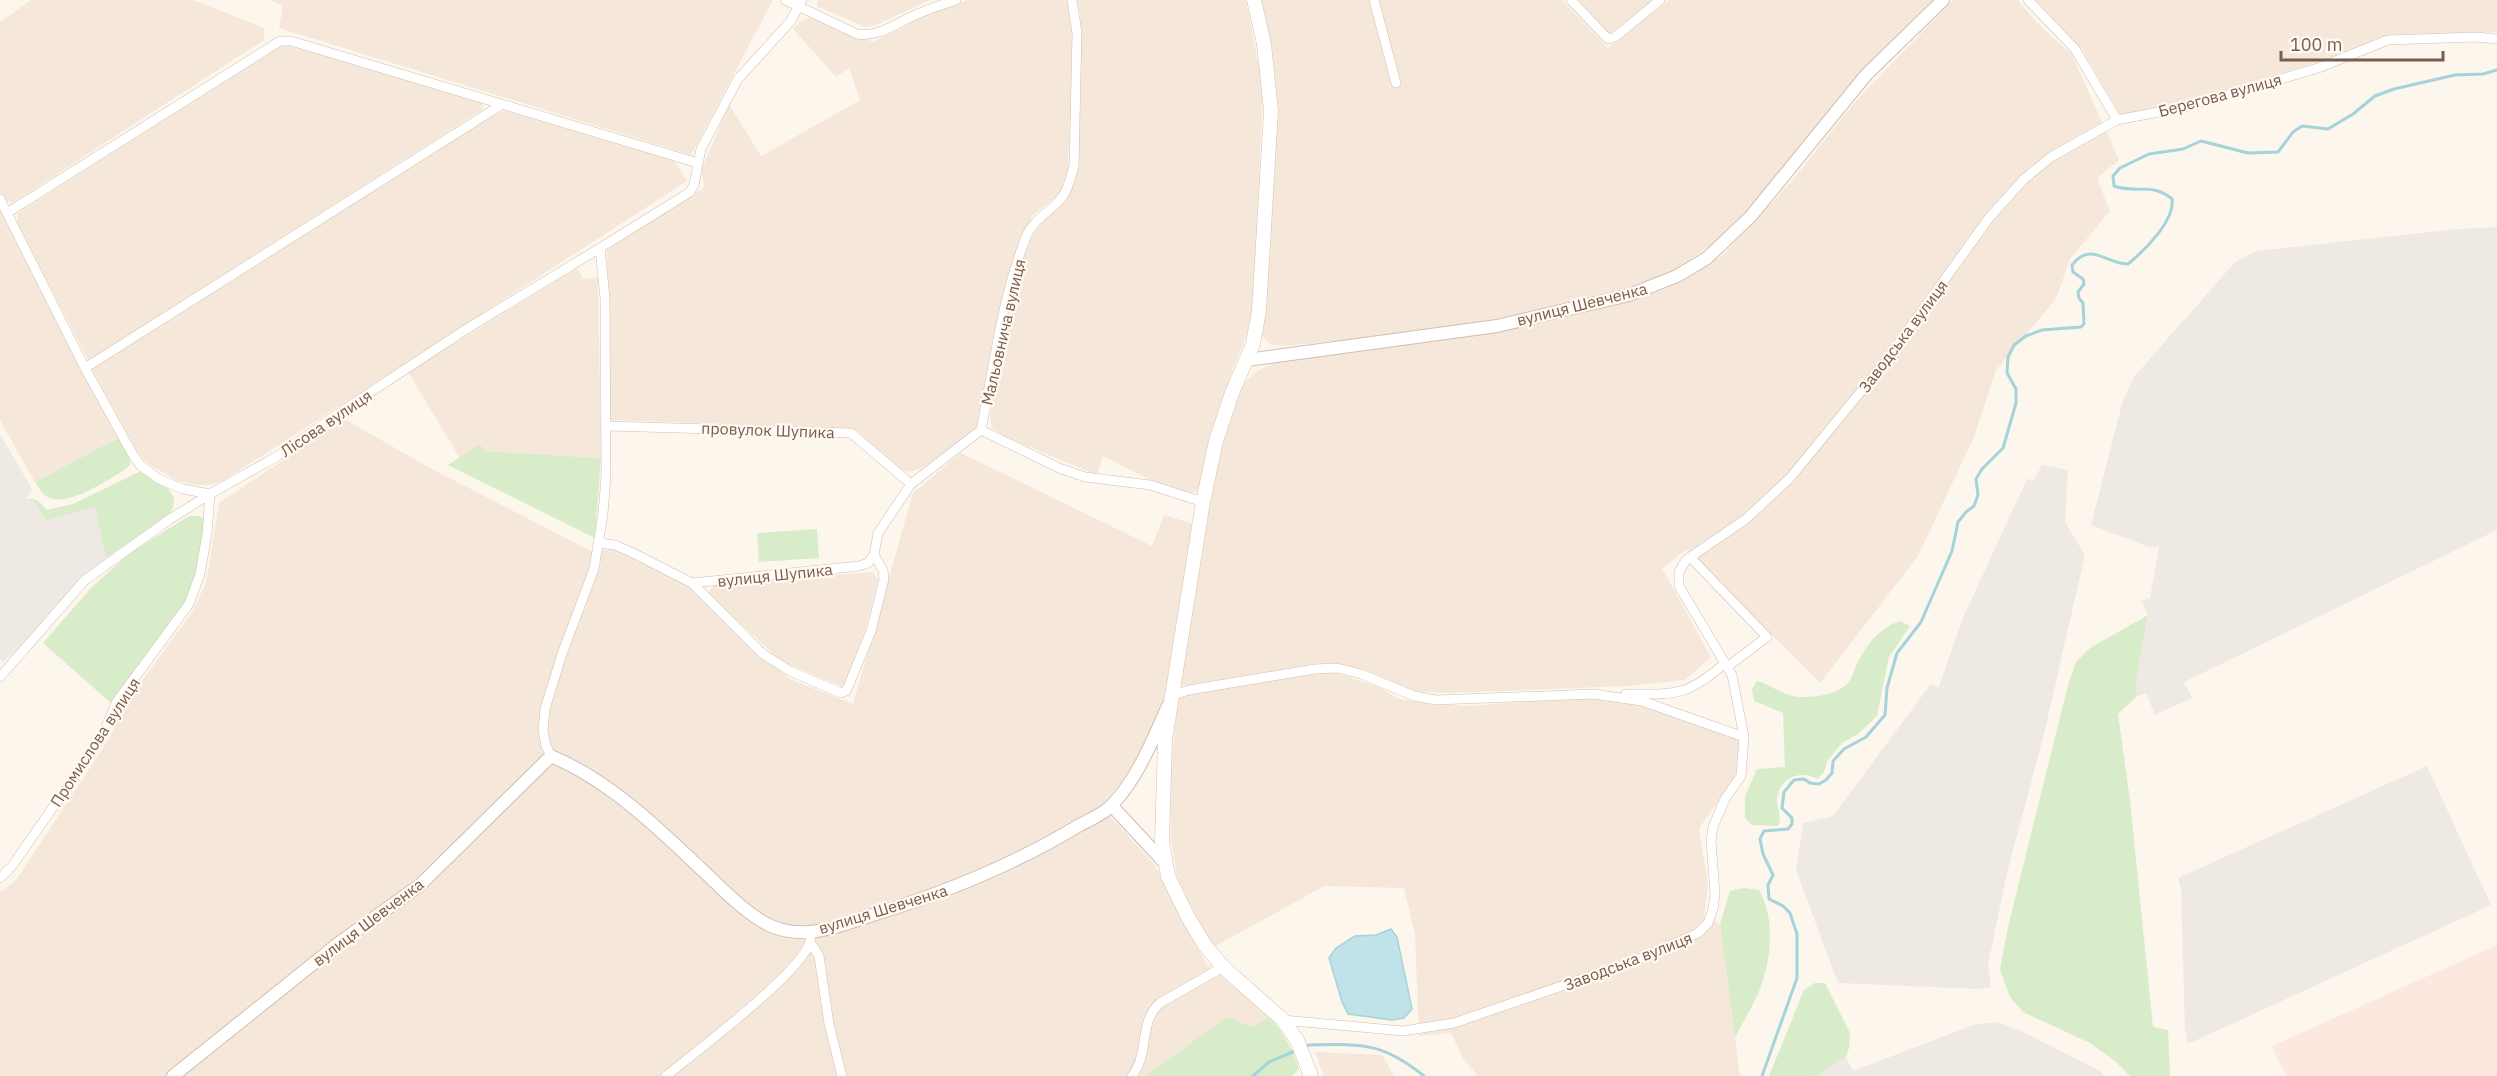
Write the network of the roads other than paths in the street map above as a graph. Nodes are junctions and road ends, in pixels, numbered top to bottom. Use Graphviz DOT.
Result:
graph roads {
  1 [pos="785,0"];
  2 [pos="956,0"];
  3 [pos="1072,0"];
  4 [pos="1254,0"];
  5 [pos="1374,0"];
  6 [pos="1571,0"];
  7 [pos="1660,0"];
  8 [pos="1943,0"];
  9 [pos="2028,0"];
  10 [pos="800,3"];
  11 [pos="2497,39"];
  12 [pos="1396,83"];
  13 [pos="501,105"];
  14 [pos="2117,120"];
  15 [pos="698,163"];
  16 [pos="0,199"];
  17 [pos="7,213"];
  18 [pos="600,248"];
  19 [pos="1247,360"];
  20 [pos="85,368"];
  21 [pos="607,426"];
  22 [pos="981,430"];
  23 [pos="911,484"];
  24 [pos="210,494"];
  25 [pos="1203,502"];
  26 [pos="599,543"];
  27 [pos="874,555"];
  28 [pos="1690,557"];
  29 [pos="693,583"];
  30 [pos="1726,665"];
  31 [pos="0,677"];
  32 [pos="1593,694"];
  33 [pos="1173,695"];
  34 [pos="1744,737"];
  35 [pos="551,756"];
  36 [pos="1112,806"];
  37 [pos="1163,861"];
  38 [pos="0,878"];
  39 [pos="810,937"];
  40 [pos="1223,967"];
  41 [pos="1283,1020"];
  42 [pos="1309,1070"];
  43 [pos="174,1076"];
  44 [pos="666,1076"];
  45 [pos="842,1076"];
  46 [pos="1132,1076"];
  1 -- 10 [label="street"];
  2 -- 10 [label="street"];
  3 -- 22 [label="street, Мальовнича вулиця"];
  4 -- 19 [label="main road, вулиця Шевченка"];
  5 -- 12 [label="street"];
  6 -- 7 [label="street"];
  8 -- 19 [label="street, вулиця Шевченка"];
  9 -- 14 [label="street"];
  10 -- 15 [label="street, Лісова вулиця"];
  11 -- 14 [label="street, Берегова вулиця"];
  13 -- 15 [label="street"];
  13 -- 17 [label="street"];
  13 -- 20 [label="street"];
  14 -- 28 [label="street, Заводська вулиця"];
  15 -- 18 [label="street, Лісова вулиця"];
  16 -- 17 [label="street"];
  17 -- 20 [label="street"];
  18 -- 21 [label="street"];
  18 -- 24 [label="street, Лісова вулиця"];
  19 -- 25 [label="main road, вулиця Шевченка"];
  20 -- 24 [label="street"];
  21 -- 23 [label="street, провулок Шупика"];
  21 -- 26 [label="street"];
  22 -- 23 [label="street"];
  22 -- 25 [label="street"];
  23 -- 27 [label="street"];
  24 -- 31 [label="street"];
  24 -- 38 [label="street, Промислова вулиця"];
  25 -- 33 [label="main road, вулиця Шевченка"];
  26 -- 29 [label="street"];
  26 -- 35 [label="street"];
  27 -- 29 [label="street, вулиця Шупика"];
  27 -- 29 [label="street"];
  28 -- 30 [label="street, Заводська вулиця"];
  28 -- 30 [label="street"];
  30 -- 32 [label="street"];
  30 -- 34 [label="street, Заводська вулиця"];
  32 -- 33 [label="street"];
  32 -- 34 [label="street"];
  33 -- 36 [label="street, вулиця Шевченка"];
  33 -- 37 [label="main road, вулиця Шевченка"];
  34 -- 41 [label="street, Заводська вулиця"];
  35 -- 39 [label="street, вулиця Шевченка"];
  35 -- 43 [label="street, вулиця Шевченка"];
  36 -- 37 [label="street, вулиця Шевченка"];
  36 -- 39 [label="street, вулиця Шевченка"];
  37 -- 40 [label="main road, вулиця Шевченка"];
  39 -- 44 [label="street"];
  39 -- 45 [label="street"];
  40 -- 41 [label="main road, вулиця Шевченка"];
  40 -- 46 [label="street"];
  41 -- 42 [label="main road, вулиця Шевченка"];
}
